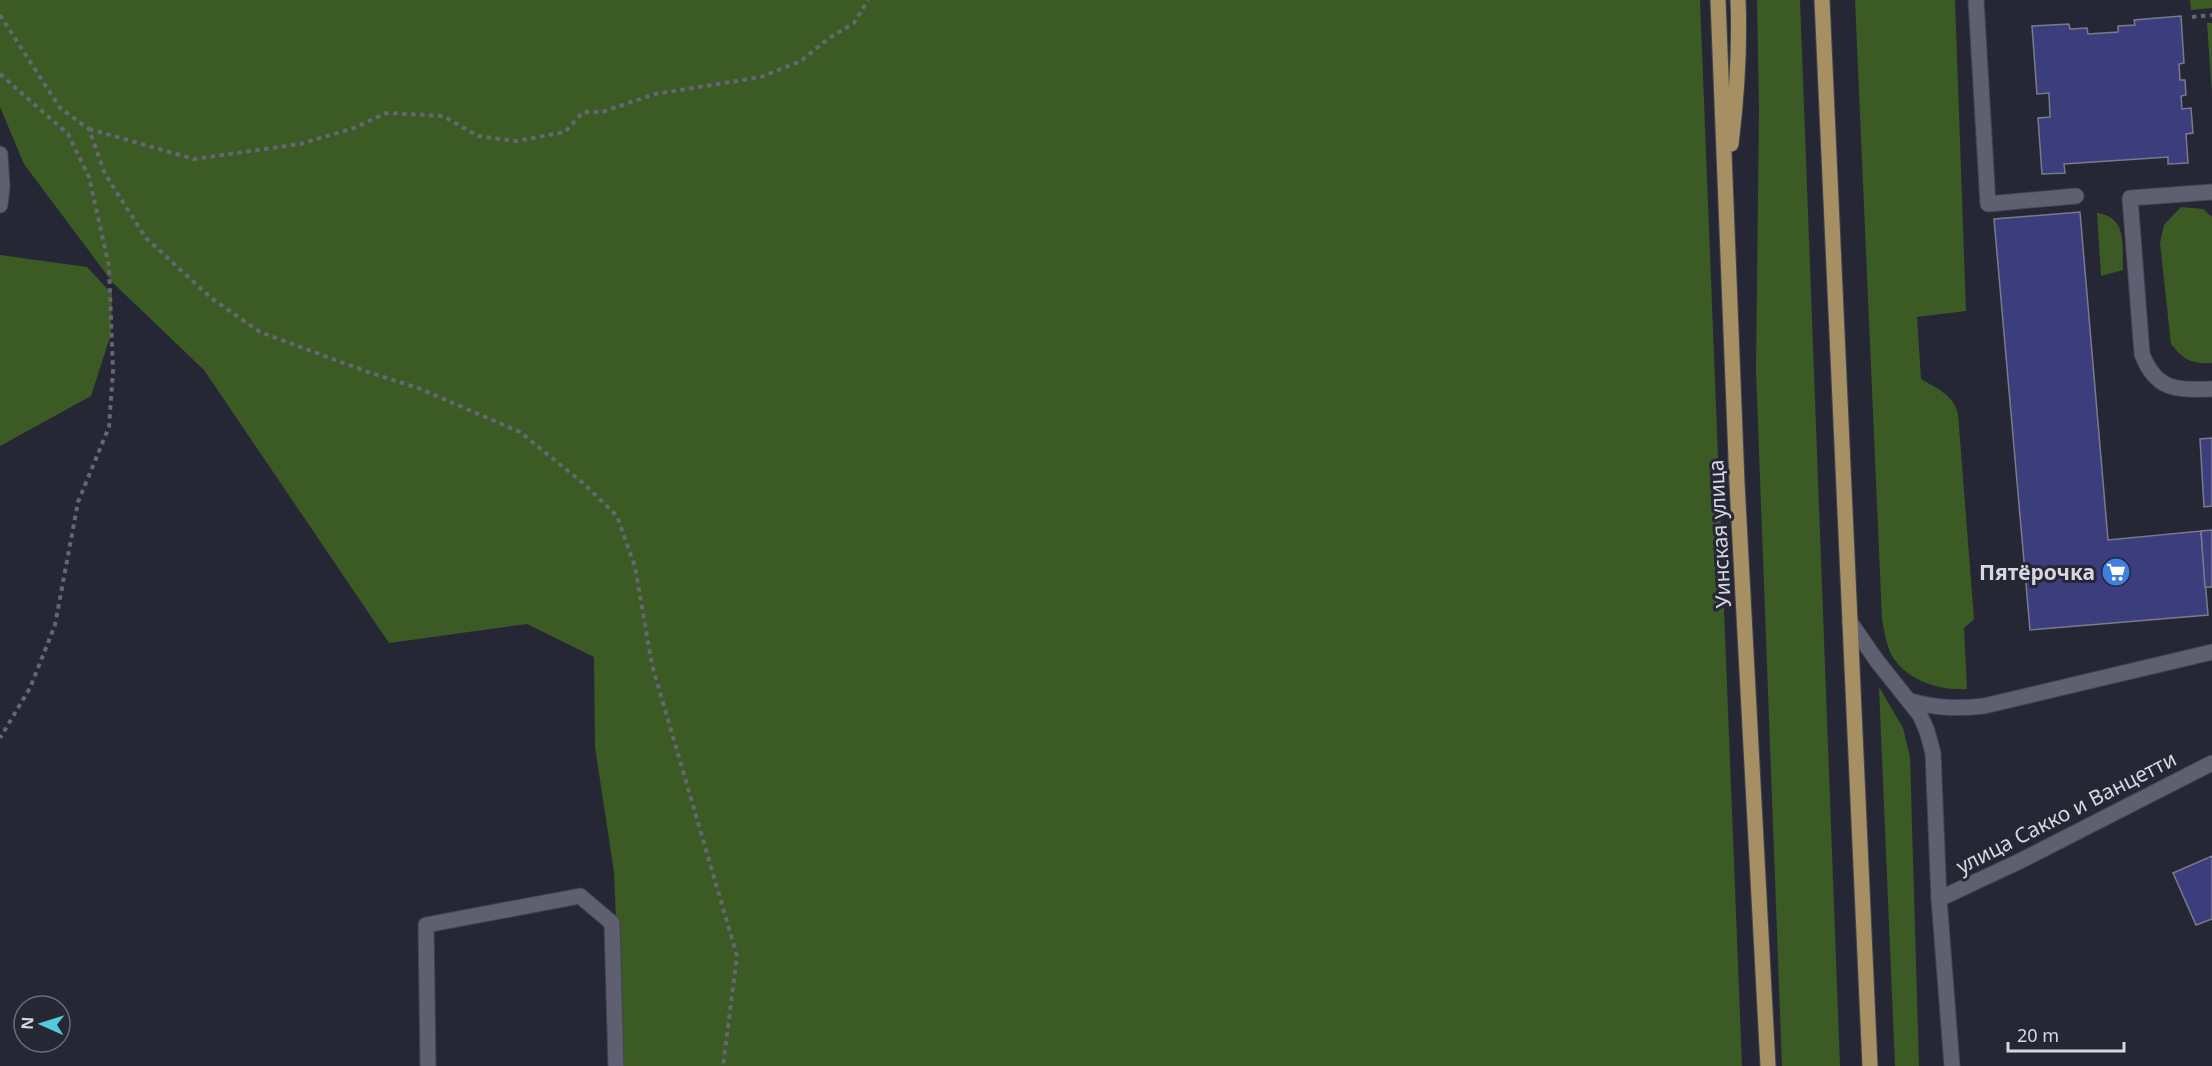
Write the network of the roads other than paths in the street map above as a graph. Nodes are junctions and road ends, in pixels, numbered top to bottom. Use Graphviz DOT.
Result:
graph roads {
  1 [pos="1718,0"];
  2 [pos="1738,0"];
  3 [pos="1822,0"];
  4 [pos="1976,0"];
  5 [pos="0,154"];
  6 [pos="1725,186"];
  7 [pos="2212,192"];
  8 [pos="2076,196"];
  9 [pos="0,205"];
  10 [pos="2212,389"];
  11 [pos="1850,622"];
  12 [pos="2212,652"];
  13 [pos="1910,701"];
  14 [pos="2212,762"];
  15 [pos="1939,899"];
  16 [pos="428,1066"];
  17 [pos="616,1066"];
  18 [pos="1768,1066"];
  19 [pos="1870,1066"];
  20 [pos="1952,1066"];
  1 -- 6 [label="main road, Уинская улица"];
  2 -- 6 [label="main road"];
  3 -- 11 [label="main road"];
  4 -- 8 [label="street"];
  5 -- 9 [label="street"];
  6 -- 18 [label="main road, Уинская улица"];
  7 -- 10 [label="street"];
  11 -- 13 [label="street"];
  11 -- 19 [label="main road"];
  12 -- 13 [label="street"];
  13 -- 15 [label="street"];
  14 -- 15 [label="street, улица Сакко и Ванцетти"];
  15 -- 20 [label="street"];
  16 -- 17 [label="street"];
}
